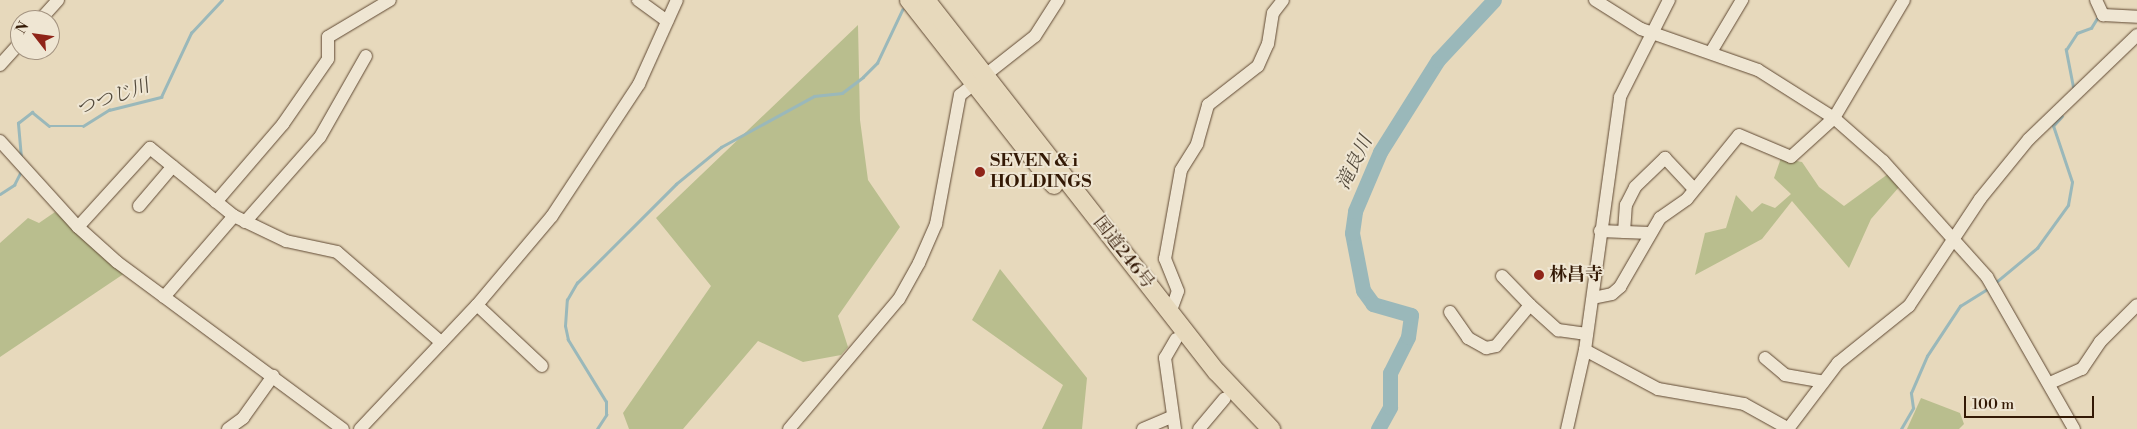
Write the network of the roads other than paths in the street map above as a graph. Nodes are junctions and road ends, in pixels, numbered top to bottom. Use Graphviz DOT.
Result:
graph roads {
  1 [pos="58,0"];
  2 [pos="390,0"];
  3 [pos="638,0"];
  4 [pos="677,0"];
  5 [pos="908,0"];
  6 [pos="926,0"];
  7 [pos="1058,0"];
  8 [pos="1283,0"];
  9 [pos="1595,0"];
  10 [pos="1669,0"];
  11 [pos="1742,0"];
  12 [pos="1904,0"];
  13 [pos="2098,7"];
  14 [pos="49,10"];
  15 [pos="2137,17"];
  16 [pos="667,21"];
  17 [pos="1653,32"];
  18 [pos="2137,35"];
  19 [pos="1711,52"];
  20 [pos="10,54"];
  21 [pos="366,56"];
  22 [pos="0,65"];
  23 [pos="977,78"];
  24 [pos="1834,118"];
  25 [pos="0,141"];
  26 [pos="173,166"];
  27 [pos="1694,189"];
  28 [pos="216,202"];
  29 [pos="139,206"];
  30 [pos="234,216"];
  31 [pos="245,222"];
  32 [pos="78,226"];
  33 [pos="1600,231"];
  34 [pos="1624,232"];
  35 [pos="1650,234"];
  36 [pos="1956,239"];
  37 [pos="1502,276"];
  38 [pos="164,297"];
  39 [pos="1593,298"];
  40 [pos="477,305"];
  41 [pos="1530,305"];
  42 [pos="2137,305"];
  43 [pos="1450,312"];
  44 [pos="1170,313"];
  45 [pos="1587,334"];
  46 [pos="1176,338"];
  47 [pos="441,342"];
  48 [pos="1585,350"];
  49 [pos="1765,358"];
  50 [pos="542,366"];
  51 [pos="273,376"];
  52 [pos="1823,382"];
  53 [pos="2050,383"];
  54 [pos="1225,398"];
  55 [pos="1173,423"];
  56 [pos="228,429"];
  57 [pos="343,429"];
  58 [pos="360,429"];
  59 [pos="789,429"];
  60 [pos="1143,429"];
  61 [pos="1199,429"];
  62 [pos="1254,429"];
  63 [pos="1271,429"];
  64 [pos="1567,429"];
  65 [pos="1789,429"];
  66 [pos="2074,429"];
  1 -- 14 [label="street"];
  2 -- 28 [label="street"];
  3 -- 16 [label="street"];
  4 -- 16 [label="street"];
  5 -- 23 [label="highway, 国道246号"];
  6 -- 23 [label="highway, 国道246号"];
  7 -- 23 [label="street"];
  8 -- 44 [label="street"];
  9 -- 17 [label="street"];
  10 -- 17 [label="street"];
  11 -- 19 [label="street"];
  12 -- 24 [label="street"];
  13 -- 15 [label="street"];
  16 -- 40 [label="street"];
  17 -- 19 [label="street"];
  17 -- 33 [label="street"];
  18 -- 36 [label="street"];
  19 -- 24 [label="street"];
  20 -- 22 [label="street"];
  21 -- 31 [label="street"];
  23 -- 44 [label="highway, 国道246号"];
  23 -- 46 [label="highway, 国道246号"];
  23 -- 59 [label="street"];
  24 -- 27 [label="street"];
  24 -- 36 [label="street"];
  25 -- 32 [label="street"];
  26 -- 28 [label="street"];
  26 -- 29 [label="street"];
  26 -- 32 [label="street"];
  27 -- 34 [label="street"];
  27 -- 35 [label="street"];
  28 -- 30 [label="street"];
  30 -- 31 [label="street"];
  30 -- 38 [label="street"];
  31 -- 47 [label="street"];
  32 -- 38 [label="street"];
  33 -- 34 [label="street"];
  33 -- 39 [label="street"];
  34 -- 35 [label="street"];
  35 -- 39 [label="street"];
  36 -- 52 [label="street"];
  36 -- 53 [label="street"];
  37 -- 41 [label="street"];
  38 -- 51 [label="street"];
  39 -- 45 [label="street"];
  40 -- 47 [label="street"];
  40 -- 50 [label="street"];
  41 -- 43 [label="street"];
  41 -- 45 [label="street"];
  42 -- 53 [label="street"];
  44 -- 63 [label="highway, 国道246号"];
  45 -- 48 [label="street"];
  46 -- 54 [label="highway, 国道246号"];
  46 -- 55 [label="street"];
  47 -- 58 [label="street"];
  48 -- 64 [label="street"];
  48 -- 65 [label="street"];
  49 -- 52 [label="street"];
  51 -- 56 [label="street"];
  51 -- 57 [label="street"];
  52 -- 65 [label="street"];
  53 -- 66 [label="street"];
  54 -- 61 [label="street"];
  54 -- 62 [label="highway, 国道246号"];
  55 -- 60 [label="street"];
}
